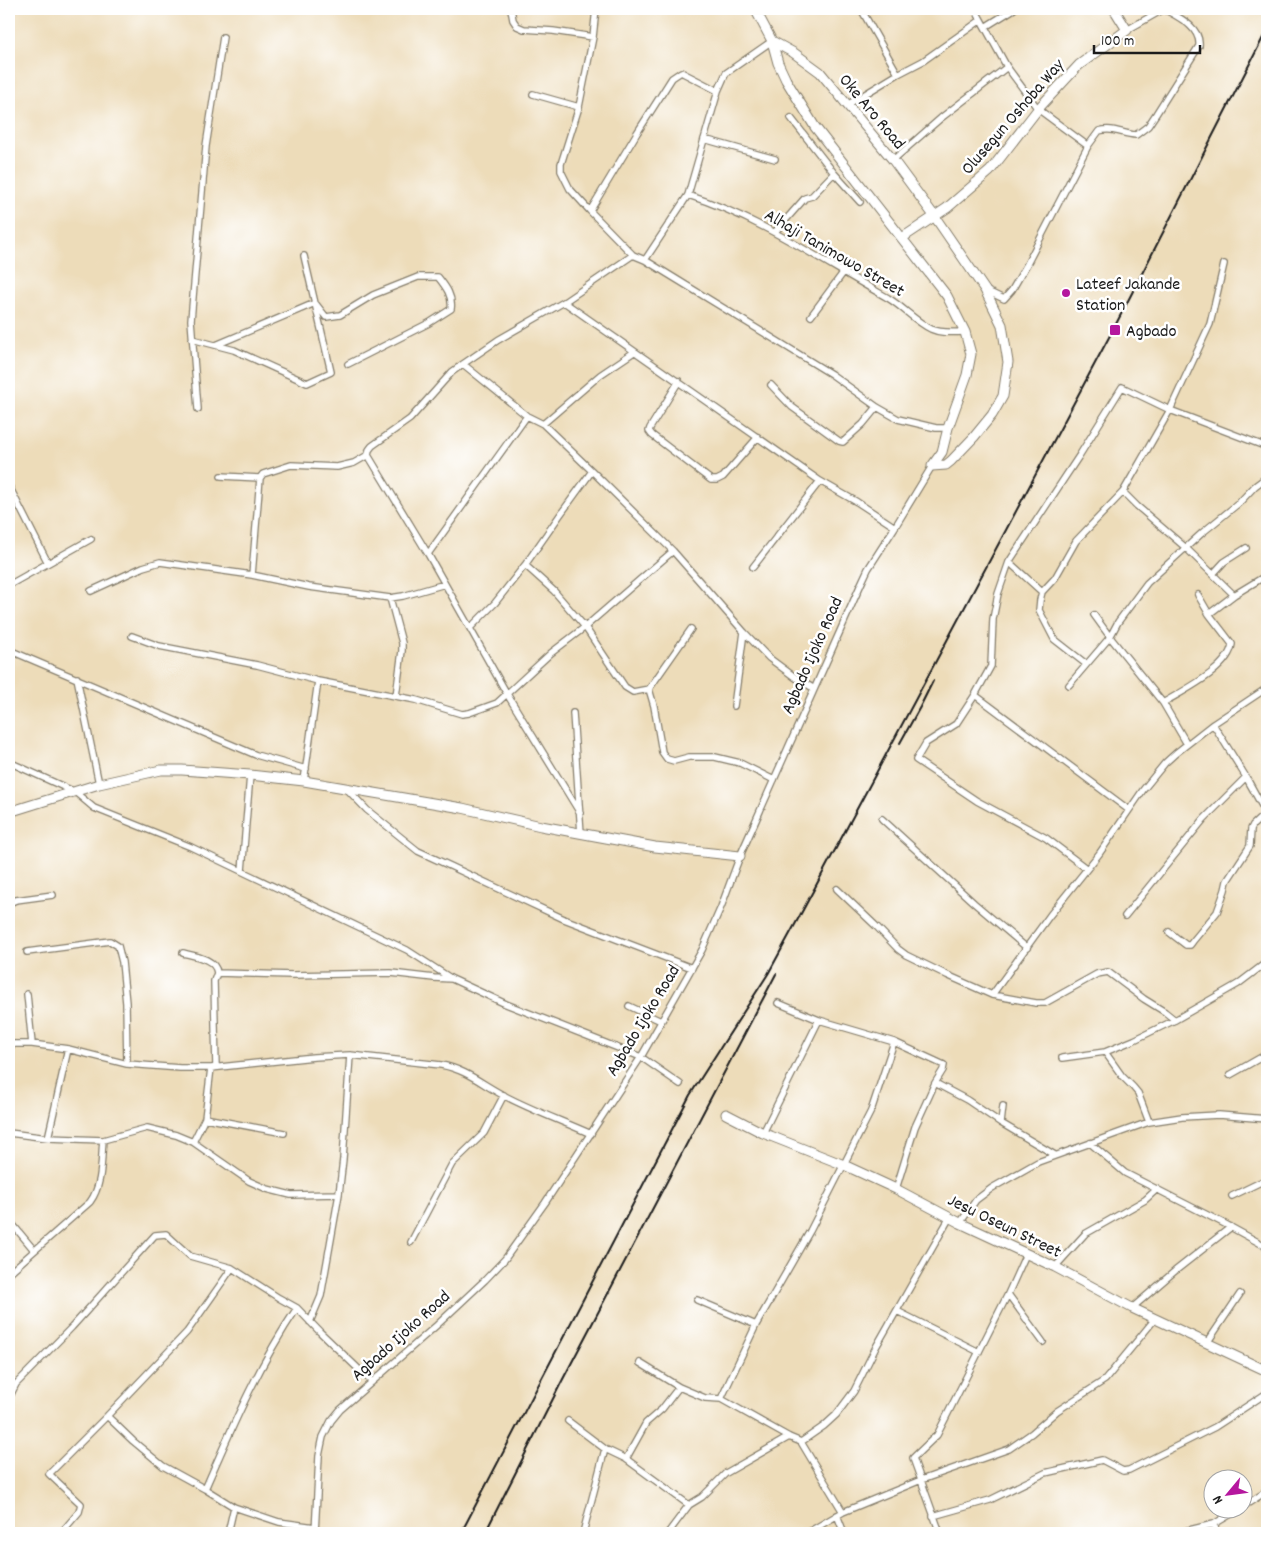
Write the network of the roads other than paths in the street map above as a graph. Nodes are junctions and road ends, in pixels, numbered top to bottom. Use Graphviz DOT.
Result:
graph roads {
  1 [pos="511,9"];
  2 [pos="596,9"];
  3 [pos="755,9"];
  4 [pos="850,9"];
  5 [pos="861,9"];
  6 [pos="974,9"];
  7 [pos="1014,9"];
  8 [pos="1114,9"];
  9 [pos="1164,9"];
  10 [pos="981,20"];
  11 [pos="985,27"];
  12 [pos="1127,30"];
  13 [pos="223,37"];
  14 [pos="593,37"];
  15 [pos="772,41"];
  16 [pos="1007,67"];
  17 [pos="898,74"];
  18 [pos="718,91"];
  19 [pos="532,94"];
  20 [pos="847,105"];
  21 [pos="579,107"];
  22 [pos="1038,109"];
  23 [pos="791,118"];
  24 [pos="704,139"];
  25 [pos="1088,146"];
  26 [pos="774,159"];
  27 [pos="893,160"];
  28 [pos="834,174"];
  29 [pos="688,195"];
  30 [pos="860,202"];
  31 [pos="590,211"];
  32 [pos="935,217"];
  33 [pos="775,232"];
  34 [pos="902,238"];
  35 [pos="633,255"];
  36 [pos="304,256"];
  37 [pos="645,260"];
  38 [pos="1224,264"];
  39 [pos="843,273"];
  40 [pos="985,290"];
  41 [pos="564,302"];
  42 [pos="315,303"];
  43 [pos="811,316"];
  44 [pos="965,332"];
  45 [pos="192,339"];
  46 [pos="216,345"];
  47 [pos="634,352"];
  48 [pos="348,364"];
  49 [pos="463,364"];
  50 [pos="679,381"];
  51 [pos="771,385"];
  52 [pos="876,407"];
  53 [pos="198,410"];
  54 [pos="1170,410"];
  55 [pos="527,416"];
  56 [pos="543,424"];
  57 [pos="948,428"];
  58 [pos="758,437"];
  59 [pos="1267,447"];
  60 [pos="368,456"];
  61 [pos="932,466"];
  62 [pos="592,471"];
  63 [pos="221,476"];
  64 [pos="1267,477"];
  65 [pos="260,478"];
  66 [pos="820,481"];
  67 [pos="9,486"];
  68 [pos="1123,492"];
  69 [pos="896,528"];
  70 [pos="91,539"];
  71 [pos="1186,548"];
  72 [pos="1246,548"];
  73 [pos="673,552"];
  74 [pos="428,554"];
  75 [pos="1009,562"];
  76 [pos="48,563"];
  77 [pos="525,565"];
  78 [pos="753,566"];
  79 [pos="1213,574"];
  80 [pos="252,575"];
  81 [pos="1267,575"];
  82 [pos="445,584"];
  83 [pos="9,585"];
  84 [pos="91,591"];
  85 [pos="1042,592"];
  86 [pos="1198,595"];
  87 [pos="1234,595"];
  88 [pos="390,598"];
  89 [pos="1209,614"];
  90 [pos="1094,615"];
  91 [pos="585,627"];
  92 [pos="470,628"];
  93 [pos="692,629"];
  94 [pos="744,632"];
  95 [pos="132,636"];
  96 [pos="1110,637"];
  97 [pos="9,650"];
  98 [pos="1086,664"];
  99 [pos="77,678"];
  100 [pos="318,681"];
  101 [pos="1070,685"];
  102 [pos="813,688"];
  103 [pos="1267,688"];
  104 [pos="649,689"];
  105 [pos="507,694"];
  106 [pos="975,695"];
  107 [pos="396,696"];
  108 [pos="1163,703"];
  109 [pos="734,706"];
  110 [pos="573,713"];
  111 [pos="1213,724"];
  112 [pos="1188,744"];
  113 [pos="9,762"];
  114 [pos="306,769"];
  115 [pos="250,775"];
  116 [pos="1246,777"];
  117 [pos="774,780"];
  118 [pos="304,781"];
  119 [pos="99,784"];
  120 [pos="345,787"];
  121 [pos="75,792"];
  122 [pos="1129,810"];
  123 [pos="9,812"];
  124 [pos="1266,812"];
  125 [pos="580,813"];
  126 [pos="882,819"];
  127 [pos="581,834"];
  128 [pos="740,856"];
  129 [pos="1087,870"];
  130 [pos="242,871"];
  131 [pos="837,889"];
  132 [pos="53,895"];
  133 [pos="9,904"];
  134 [pos="1126,916"];
  135 [pos="1169,932"];
  136 [pos="1026,948"];
  137 [pos="27,952"];
  138 [pos="183,953"];
  139 [pos="1267,962"];
  140 [pos="692,968"];
  141 [pos="217,973"];
  142 [pos="452,979"];
  143 [pos="27,994"];
  144 [pos="992,995"];
  145 [pos="778,1003"];
  146 [pos="629,1006"];
  147 [pos="819,1020"];
  148 [pos="1175,1020"];
  149 [pos="661,1021"];
  150 [pos="894,1042"];
  151 [pos="9,1044"];
  152 [pos="32,1044"];
  153 [pos="68,1049"];
  154 [pos="1105,1052"];
  155 [pos="350,1055"];
  156 [pos="1265,1055"];
  157 [pos="641,1057"];
  158 [pos="1062,1058"];
  159 [pos="127,1064"];
  160 [pos="214,1068"];
  161 [pos="1267,1069"];
  162 [pos="1230,1075"];
  163 [pos="935,1083"];
  164 [pos="680,1084"];
  165 [pos="504,1096"];
  166 [pos="1003,1106"];
  167 [pos="726,1114"];
  168 [pos="205,1118"];
  169 [pos="1267,1119"];
  170 [pos="1150,1122"];
  171 [pos="1001,1123"];
  172 [pos="9,1133"];
  173 [pos="284,1133"];
  174 [pos="763,1133"];
  175 [pos="591,1134"];
  176 [pos="48,1138"];
  177 [pos="103,1140"];
  178 [pos="193,1142"];
  179 [pos="1090,1143"];
  180 [pos="1055,1154"];
  181 [pos="844,1165"];
  182 [pos="1267,1178"];
  183 [pos="896,1189"];
  184 [pos="1157,1189"];
  185 [pos="339,1194"];
  186 [pos="1232,1196"];
  187 [pos="950,1217"];
  188 [pos="9,1220"];
  189 [pos="960,1223"];
  190 [pos="1231,1227"];
  191 [pos="410,1242"];
  192 [pos="1267,1247"];
  193 [pos="34,1250"];
  194 [pos="1026,1254"];
  195 [pos="1055,1267"];
  196 [pos="232,1268"];
  197 [pos="9,1273"];
  198 [pos="1008,1294"];
  199 [pos="1240,1294"];
  200 [pos="697,1300"];
  201 [pos="297,1308"];
  202 [pos="1132,1308"];
  203 [pos="897,1311"];
  204 [pos="1155,1319"];
  205 [pos="310,1322"];
  206 [pos="756,1325"];
  207 [pos="1043,1342"];
  208 [pos="1207,1343"];
  209 [pos="979,1352"];
  210 [pos="640,1363"];
  211 [pos="1267,1371"];
  212 [pos="372,1382"];
  213 [pos="679,1387"];
  214 [pos="1267,1394"];
  215 [pos="9,1398"];
  216 [pos="721,1400"];
  217 [pos="107,1416"];
  218 [pos="568,1421"];
  219 [pos="789,1437"];
  220 [pos="801,1442"];
  221 [pos="606,1449"];
  222 [pos="626,1459"];
  223 [pos="921,1480"];
  224 [pos="204,1489"];
  225 [pos="1267,1491"];
  226 [pos="1254,1499"];
  227 [pos="689,1505"];
  228 [pos="234,1507"];
  229 [pos="840,1513"];
  230 [pos="933,1516"];
  231 [pos="1221,1520"];
  232 [pos="1214,1524"];
  233 [pos="315,1530"];
  234 [pos="61,1533"];
  235 [pos="228,1533"];
  236 [pos="583,1533"];
  237 [pos="668,1533"];
  238 [pos="807,1533"];
  239 [pos="844,1533"];
  240 [pos="940,1533"];
  241 [pos="1177,1533"];
  242 [pos="1218,1533"];
  1 -- 14 [label="street"];
  2 -- 14 [label="street"];
  3 -- 15 [label="main road"];
  4 -- 5 [label="street"];
  5 -- 17 [label="street"];
  6 -- 10 [label="street"];
  7 -- 11 [label="street"];
  8 -- 12 [label="main road"];
  9 -- 12 [label="street"];
  9 -- 25 [label="street"];
  10 -- 11 [label="street"];
  10 -- 17 [label="street"];
  11 -- 16 [label="street"];
  12 -- 22 [label="main road, Olusegun Oshoba Way"];
  13 -- 45 [label="street"];
  14 -- 21 [label="street"];
  15 -- 18 [label="street"];
  15 -- 20 [label="main road, Oke Aro Road"];
  15 -- 34 [label="main road"];
  16 -- 22 [label="street"];
  16 -- 27 [label="street"];
  17 -- 20 [label="street"];
  18 -- 24 [label="street"];
  18 -- 31 [label="street"];
  19 -- 21 [label="street"];
  20 -- 27 [label="main road, Oke Aro Road"];
  21 -- 31 [label="street"];
  22 -- 25 [label="street"];
  22 -- 32 [label="main road, Olusegun Oshoba Way"];
  23 -- 28 [label="street"];
  24 -- 26 [label="street"];
  24 -- 29 [label="street"];
  25 -- 40 [label="street"];
  27 -- 32 [label="main road, Oke Aro Road"];
  28 -- 30 [label="street"];
  28 -- 33 [label="street"];
  29 -- 33 [label="street, Alhaji Tanimowo Street"];
  29 -- 37 [label="street"];
  31 -- 35 [label="street"];
  32 -- 34 [label="main road, Olusegun Oshoba Way"];
  32 -- 40 [label="main road"];
  33 -- 39 [label="street, Alhaji Tanimowo Street"];
  34 -- 44 [label="main road, Agbado Ijoko Road"];
  35 -- 37 [label="street"];
  35 -- 41 [label="street"];
  36 -- 42 [label="street"];
  37 -- 52 [label="street"];
  38 -- 54 [label="street"];
  39 -- 43 [label="street"];
  39 -- 44 [label="street, Alhaji Tanimowo Street"];
  40 -- 61 [label="main road"];
  41 -- 47 [label="street"];
  41 -- 49 [label="street"];
  42 -- 46 [label="street"];
  42 -- 46 [label="street"];
  42 -- 48 [label="street"];
  44 -- 57 [label="main road, Agbado Ijoko Road"];
  45 -- 46 [label="street"];
  45 -- 53 [label="street"];
  47 -- 50 [label="street"];
  47 -- 56 [label="street"];
  49 -- 55 [label="street"];
  49 -- 60 [label="street"];
  50 -- 58 [label="street"];
  50 -- 58 [label="street"];
  51 -- 52 [label="street"];
  52 -- 57 [label="street"];
  54 -- 59 [label="street"];
  54 -- 68 [label="street"];
  54 -- 75 [label="street"];
  55 -- 56 [label="street"];
  55 -- 74 [label="street"];
  56 -- 62 [label="street"];
  57 -- 61 [label="main road, Agbado Ijoko Road"];
  58 -- 66 [label="street"];
  60 -- 65 [label="street"];
  60 -- 74 [label="street"];
  61 -- 69 [label="street, Agbado Ijoko Road"];
  62 -- 73 [label="street"];
  62 -- 77 [label="street"];
  63 -- 65 [label="street"];
  64 -- 71 [label="street"];
  65 -- 80 [label="street"];
  66 -- 69 [label="street"];
  66 -- 78 [label="street"];
  67 -- 76 [label="street"];
  68 -- 71 [label="street"];
  68 -- 85 [label="street"];
  69 -- 102 [label="street, Agbado Ijoko Road"];
  70 -- 76 [label="street"];
  71 -- 79 [label="street"];
  71 -- 96 [label="street"];
  72 -- 79 [label="street"];
  73 -- 91 [label="street"];
  73 -- 94 [label="street"];
  74 -- 82 [label="street"];
  75 -- 85 [label="street"];
  75 -- 106 [label="street"];
  76 -- 83 [label="street"];
  77 -- 91 [label="street"];
  77 -- 92 [label="street"];
  79 -- 87 [label="street"];
  80 -- 84 [label="street"];
  80 -- 88 [label="street"];
  81 -- 87 [label="street"];
  82 -- 88 [label="street"];
  82 -- 92 [label="street"];
  85 -- 98 [label="street"];
  86 -- 89 [label="street"];
  87 -- 89 [label="street"];
  88 -- 107 [label="street"];
  89 -- 108 [label="street"];
  90 -- 96 [label="street"];
  91 -- 104 [label="street"];
  91 -- 105 [label="street"];
  92 -- 105 [label="street"];
  93 -- 104 [label="street"];
  94 -- 102 [label="street"];
  94 -- 109 [label="street"];
  95 -- 100 [label="street"];
  96 -- 98 [label="street"];
  96 -- 108 [label="street"];
  97 -- 99 [label="street"];
  98 -- 101 [label="street"];
  99 -- 114 [label="street"];
  99 -- 119 [label="street"];
  100 -- 107 [label="street"];
  100 -- 114 [label="street"];
  102 -- 117 [label="street, Agbado Ijoko Road"];
  103 -- 111 [label="street"];
  104 -- 117 [label="street"];
  105 -- 107 [label="street"];
  105 -- 125 [label="street"];
  106 -- 122 [label="street"];
  106 -- 129 [label="street"];
  108 -- 112 [label="street"];
  110 -- 125 [label="street"];
  111 -- 112 [label="street"];
  111 -- 116 [label="street"];
  112 -- 122 [label="street"];
  113 -- 121 [label="street"];
  114 -- 118 [label="street"];
  115 -- 118 [label="main road"];
  115 -- 119 [label="main road"];
  115 -- 130 [label="street"];
  116 -- 124 [label="street"];
  116 -- 134 [label="street"];
  117 -- 128 [label="street, Agbado Ijoko Road"];
  118 -- 120 [label="main road"];
  119 -- 121 [label="main road"];
  120 -- 127 [label="main road"];
  120 -- 140 [label="street"];
  121 -- 123 [label="main road"];
  121 -- 130 [label="street"];
  122 -- 129 [label="street"];
  124 -- 135 [label="street"];
  125 -- 127 [label="street"];
  126 -- 136 [label="street"];
  127 -- 128 [label="main road"];
  128 -- 140 [label="street, Agbado Ijoko Road"];
  129 -- 136 [label="street"];
  130 -- 142 [label="street"];
  131 -- 144 [label="street"];
  132 -- 133 [label="street"];
  136 -- 144 [label="street"];
  137 -- 159 [label="street"];
  138 -- 141 [label="street"];
  139 -- 148 [label="street"];
  140 -- 149 [label="street, Agbado Ijoko Road"];
  141 -- 142 [label="street"];
  141 -- 160 [label="street"];
  142 -- 157 [label="street"];
  143 -- 152 [label="street"];
  144 -- 148 [label="street"];
  145 -- 147 [label="street"];
  146 -- 149 [label="street"];
  147 -- 150 [label="street"];
  147 -- 174 [label="street"];
  148 -- 154 [label="street"];
  149 -- 157 [label="street, Agbado Ijoko Road"];
  150 -- 163 [label="street"];
  150 -- 181 [label="street"];
  151 -- 152 [label="street"];
  152 -- 153 [label="street"];
  153 -- 159 [label="street"];
  153 -- 176 [label="street"];
  154 -- 158 [label="street"];
  154 -- 170 [label="street"];
  155 -- 160 [label="street"];
  155 -- 165 [label="street"];
  155 -- 185 [label="street"];
  156 -- 161 [label="street"];
  156 -- 162 [label="street"];
  157 -- 164 [label="street"];
  157 -- 175 [label="street, Agbado Ijoko Road"];
  159 -- 160 [label="street"];
  160 -- 168 [label="street"];
  163 -- 171 [label="street"];
  163 -- 183 [label="street"];
  165 -- 175 [label="street"];
  165 -- 191 [label="street"];
  166 -- 171 [label="street"];
  167 -- 174 [label="main road, Jesu Oseun Street"];
  168 -- 173 [label="street"];
  168 -- 178 [label="street"];
  169 -- 170 [label="street"];
  170 -- 179 [label="street"];
  171 -- 180 [label="street"];
  172 -- 176 [label="street"];
  174 -- 181 [label="main road, Jesu Oseun Street"];
  175 -- 212 [label="street, Agbado Ijoko Road"];
  176 -- 177 [label="street"];
  177 -- 178 [label="street"];
  177 -- 193 [label="street"];
  178 -- 185 [label="street"];
  179 -- 180 [label="street"];
  179 -- 184 [label="street"];
  180 -- 189 [label="street"];
  181 -- 183 [label="main road, Jesu Oseun Street"];
  181 -- 206 [label="street"];
  182 -- 186 [label="street"];
  183 -- 187 [label="main road, Jesu Oseun Street"];
  184 -- 190 [label="street"];
  184 -- 195 [label="street"];
  185 -- 205 [label="street"];
  187 -- 189 [label="main road, Jesu Oseun Street"];
  187 -- 203 [label="street"];
  188 -- 193 [label="street"];
  189 -- 194 [label="main road, Jesu Oseun Street"];
  190 -- 192 [label="street"];
  190 -- 202 [label="street"];
  193 -- 197 [label="street"];
  194 -- 195 [label="main road, Jesu Oseun Street"];
  194 -- 198 [label="street"];
  195 -- 202 [label="main road, Jesu Oseun Street"];
  196 -- 201 [label="street"];
  196 -- 215 [label="street"];
  196 -- 217 [label="street"];
  198 -- 207 [label="street"];
  198 -- 209 [label="street"];
  199 -- 208 [label="street"];
  200 -- 206 [label="street"];
  201 -- 205 [label="street"];
  201 -- 224 [label="street"];
  202 -- 204 [label="main road, Jesu Oseun Street"];
  203 -- 209 [label="street"];
  203 -- 220 [label="street"];
  204 -- 208 [label="main road, Jesu Oseun Street"];
  204 -- 223 [label="street"];
  205 -- 212 [label="street"];
  206 -- 216 [label="street"];
  208 -- 211 [label="main road, Jesu Oseun Street"];
  209 -- 223 [label="street"];
  210 -- 213 [label="street"];
  212 -- 233 [label="street, Agbado Ijoko Road"];
  213 -- 216 [label="street"];
  213 -- 222 [label="street"];
  214 -- 230 [label="street"];
  216 -- 219 [label="street"];
  217 -- 224 [label="street"];
  217 -- 234 [label="street"];
  218 -- 221 [label="street"];
  219 -- 220 [label="street"];
  219 -- 227 [label="street"];
  220 -- 229 [label="street"];
  221 -- 222 [label="street"];
  221 -- 236 [label="street"];
  222 -- 227 [label="street"];
  223 -- 229 [label="street"];
  223 -- 230 [label="street"];
  224 -- 228 [label="street"];
  225 -- 226 [label="street"];
  227 -- 237 [label="street"];
  228 -- 233 [label="street"];
  228 -- 235 [label="street"];
  229 -- 238 [label="street"];
  229 -- 239 [label="street"];
  230 -- 240 [label="street"];
  231 -- 232 [label="street"];
  232 -- 241 [label="street"];
  232 -- 242 [label="street"];
}
